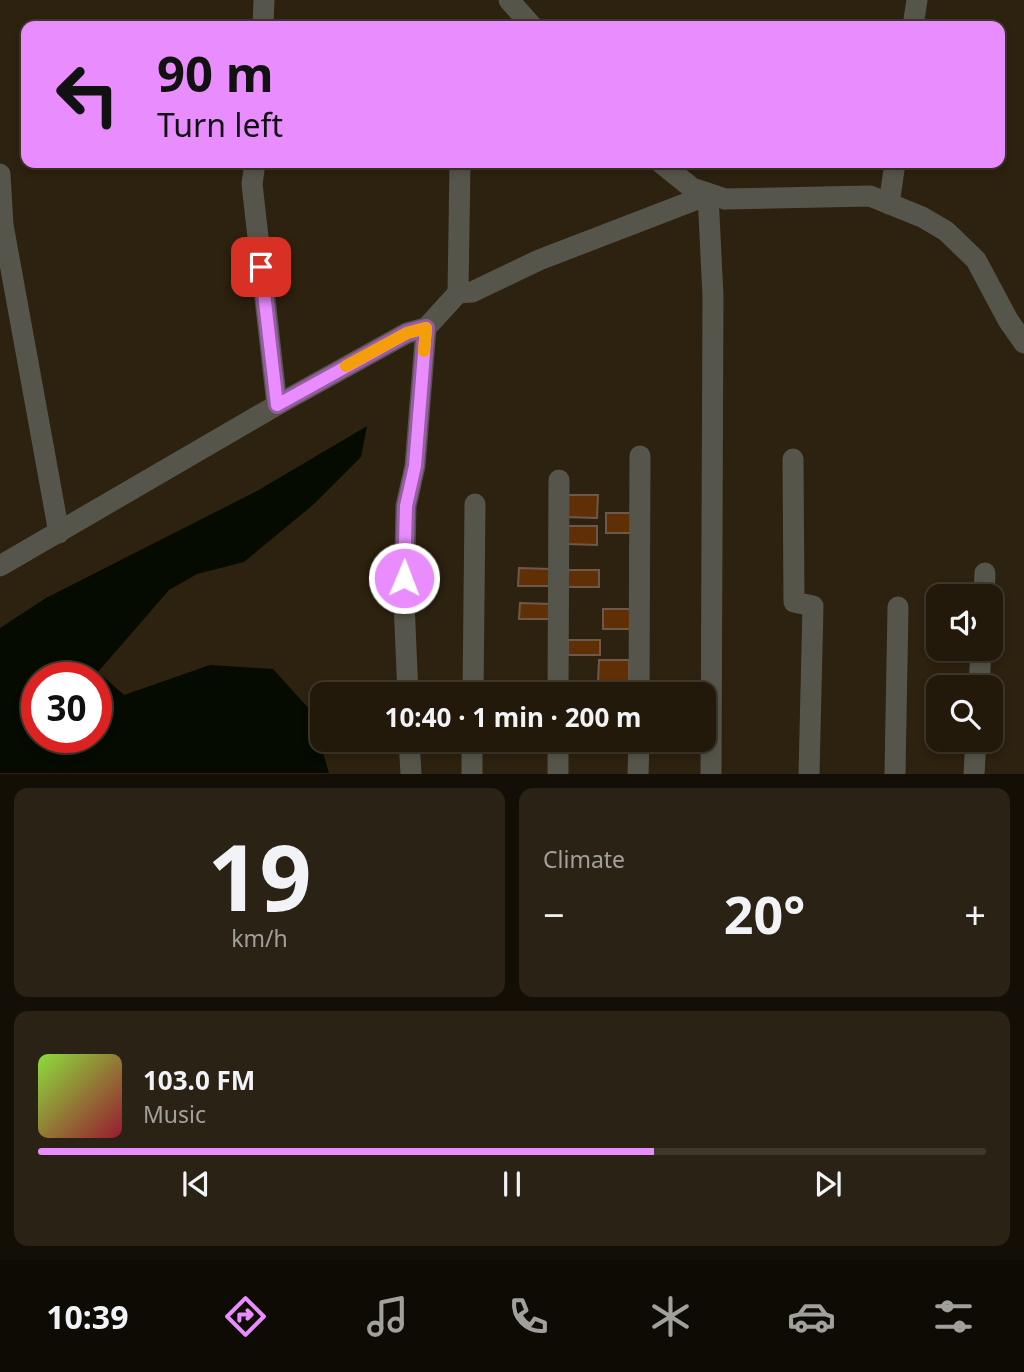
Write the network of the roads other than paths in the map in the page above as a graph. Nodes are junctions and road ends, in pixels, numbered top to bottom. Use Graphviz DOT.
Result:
graph roads {
  1 [pos="264,0"];
  2 [pos="509,0"];
  3 [pos="917,0"];
  4 [pos="262,21"];
  5 [pos="528,21"];
  6 [pos="915,21"];
  7 [pos="255,168"];
  8 [pos="460,168"];
  9 [pos="666,168"];
  10 [pos="894,168"];
  11 [pos="0,174"];
  12 [pos="708,195"];
  13 [pos="889,204"];
  14 [pos="458,293"];
  15 [pos="1016,320"];
  16 [pos="426,328"];
  17 [pos="1024,343"];
  18 [pos="277,405"];
  19 [pos="640,456"];
  20 [pos="793,458"];
  21 [pos="558,480"];
  22 [pos="475,505"];
  23 [pos="59,533"];
  24 [pos="0,566"];
  25 [pos="985,573"];
  26 [pos="985,584"];
  27 [pos="898,607"];
  28 [pos="407,682"];
  29 [pos="473,682"];
  30 [pos="558,682"];
  31 [pos="639,682"];
  32 [pos="410,752"];
  33 [pos="472,752"];
  34 [pos="558,752"];
  35 [pos="639,752"];
  36 [pos="975,752"];
  37 [pos="411,774"];
  38 [pos="472,774"];
  39 [pos="558,774"];
  40 [pos="638,774"];
  41 [pos="711,774"];
  42 [pos="809,774"];
  43 [pos="895,774"];
  44 [pos="974,774"];
  1 -- 4 [label="street"];
  2 -- 5 [label="street"];
  3 -- 6 [label="street"];
  7 -- 18 [label="street"];
  8 -- 14 [label="street"];
  9 -- 12 [label="street"];
  10 -- 13 [label="street"];
  11 -- 23 [label="street"];
  12 -- 13 [label="street"];
  12 -- 14 [label="street"];
  12 -- 41 [label="street"];
  13 -- 15 [label="street"];
  14 -- 16 [label="street"];
  15 -- 17 [label="street"];
  16 -- 18 [label="street"];
  16 -- 28 [label="street"];
  18 -- 23 [label="street"];
  19 -- 31 [label="street"];
  20 -- 42 [label="street"];
  21 -- 30 [label="street"];
  22 -- 29 [label="street"];
  23 -- 24 [label="street"];
  25 -- 26 [label="street"];
  27 -- 43 [label="street"];
  32 -- 37 [label="street"];
  33 -- 38 [label="street"];
  34 -- 39 [label="street"];
  35 -- 40 [label="street"];
  36 -- 44 [label="street"];
}
